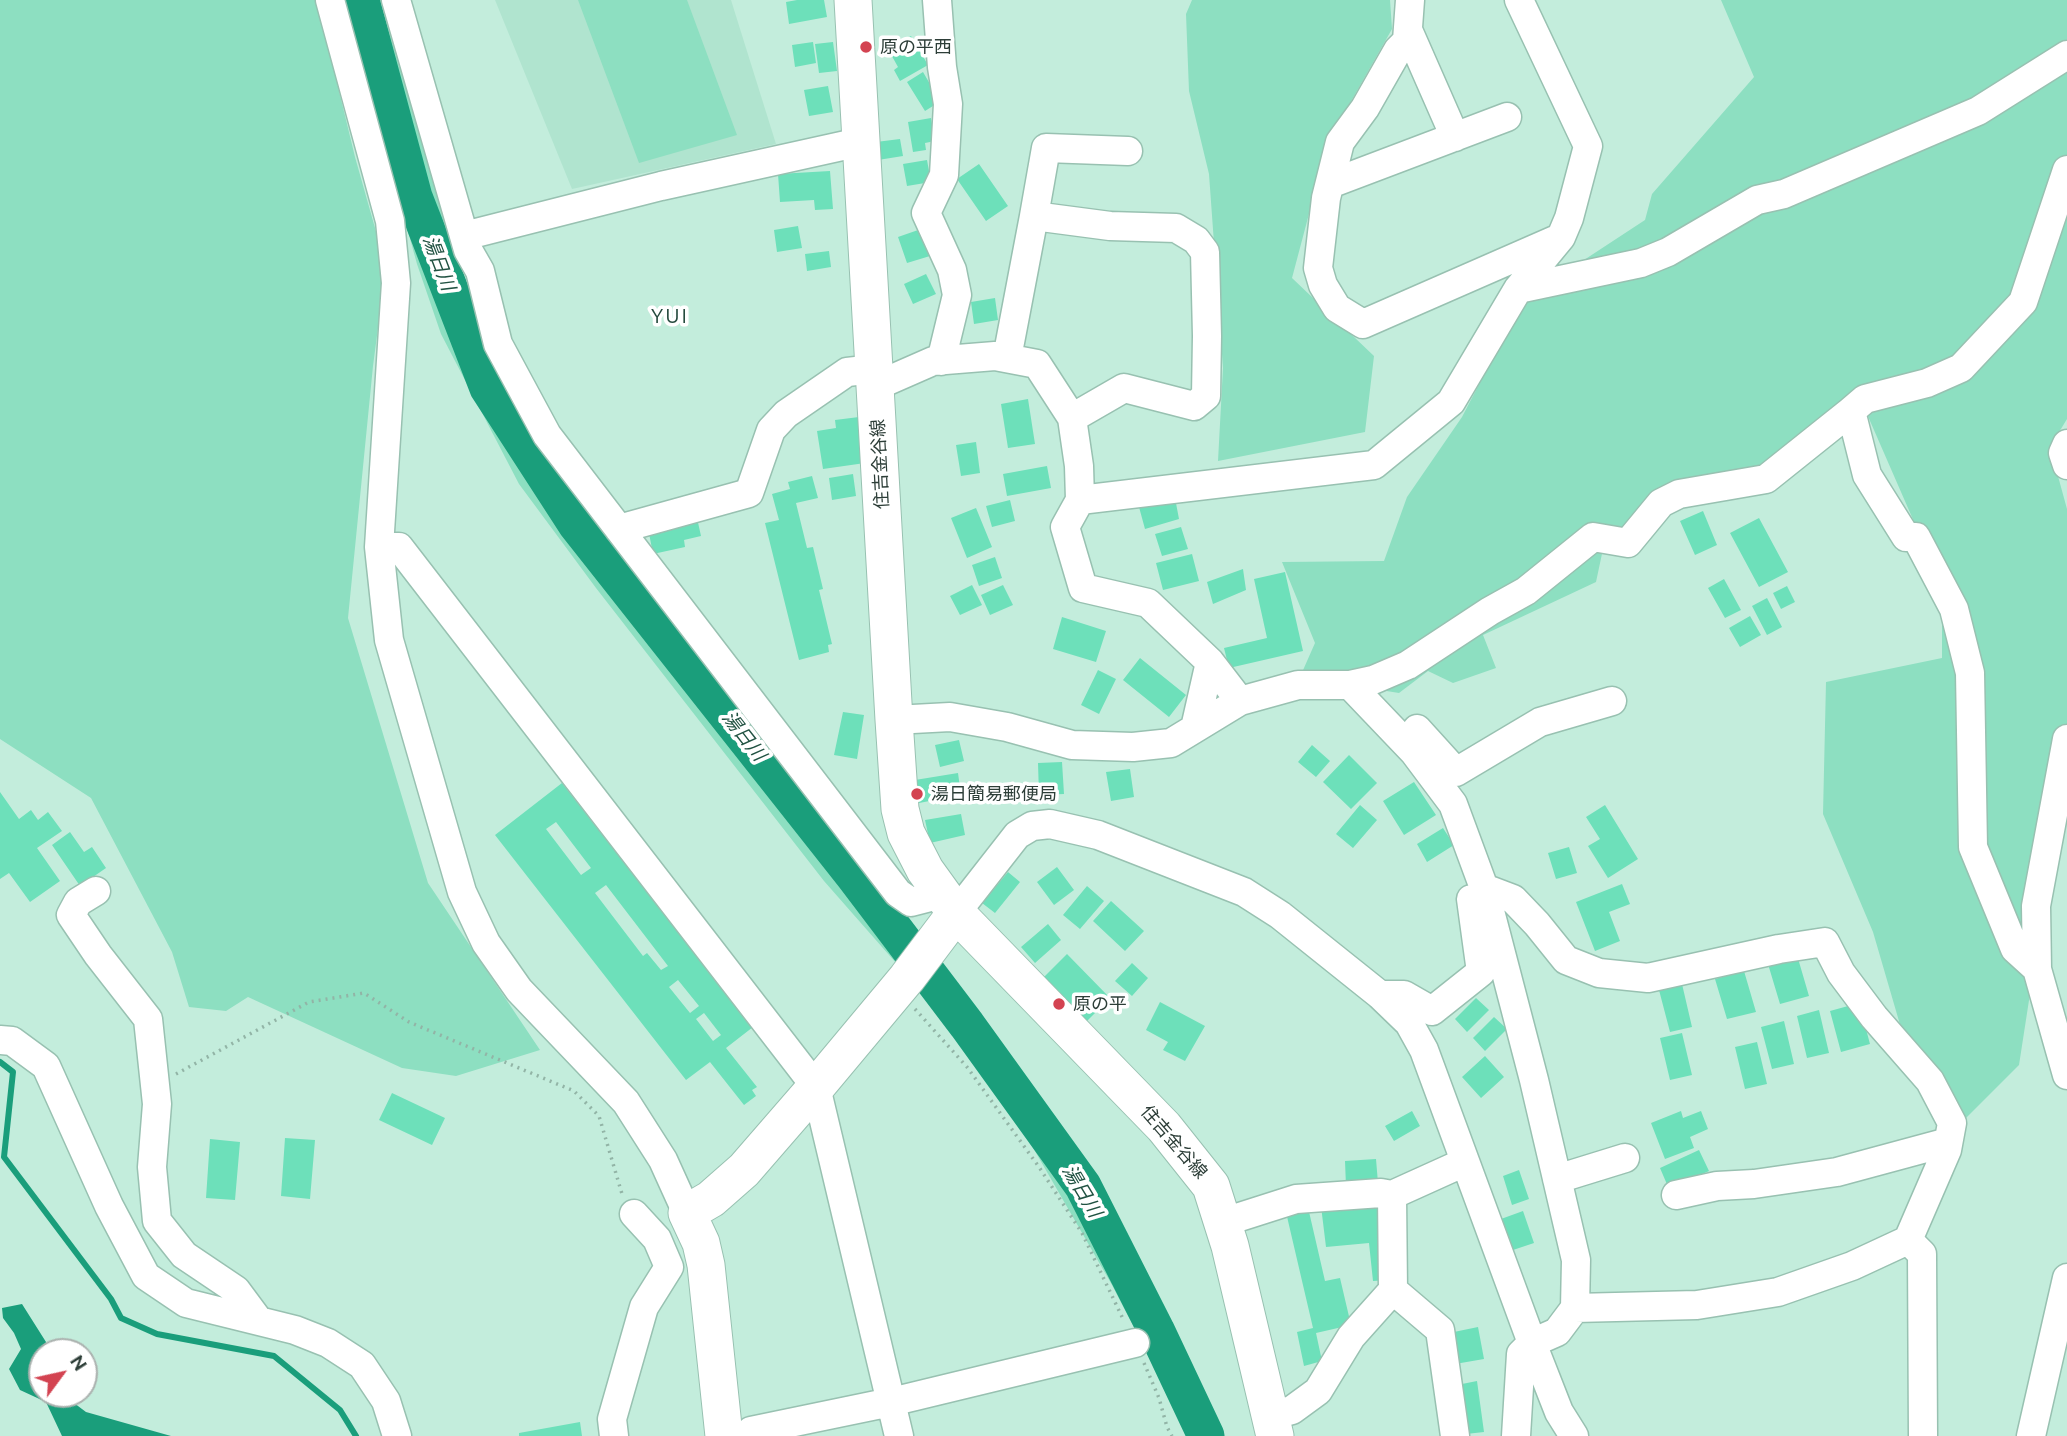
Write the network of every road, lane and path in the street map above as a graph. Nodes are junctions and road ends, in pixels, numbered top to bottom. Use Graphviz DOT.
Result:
graph roads {
  1 [pos="330,0"];
  2 [pos="396,0"];
  3 [pos="853,0"];
  4 [pos="937,0"];
  5 [pos="1410,0"];
  6 [pos="1519,0"];
  7 [pos="1408,30"];
  8 [pos="2067,55"];
  9 [pos="1507,117"];
  10 [pos="1455,136"];
  11 [pos="860,142"];
  12 [pos="1128,151"];
  13 [pos="2067,170"];
  14 [pos="1330,184"];
  15 [pos="1034,216"];
  16 [pos="464,236"];
  17 [pos="1560,237"];
  18 [pos="1518,289"];
  19 [pos="1007,358"];
  20 [pos="941,361"];
  21 [pos="875,377"];
  22 [pos="1851,411"];
  23 [pos="1072,418"];
  24 [pos="2067,444"];
  25 [pos="2067,465"];
  26 [pos="1080,500"];
  27 [pos="620,529"];
  28 [pos="380,547"];
  29 [pos="1210,662"];
  30 [pos="1362,682"];
  31 [pos="1240,701"];
  32 [pos="1612,701"];
  33 [pos="894,720"];
  34 [pos="1195,728"];
  35 [pos="2067,739"];
  36 [pos="1484,888"];
  37 [pos="96,891"];
  38 [pos="949,903"];
  39 [pos="2037,969"];
  40 [pos="902,984"];
  41 [pos="1380,995"];
  42 [pos="0,1040"];
  43 [pos="2067,1076"];
  44 [pos="155,1085"];
  45 [pos="816,1087"];
  46 [pos="1948,1142"];
  47 [pos="1625,1158"];
  48 [pos="1465,1162"];
  49 [pos="1557,1179"];
  50 [pos="1392,1195"];
  51 [pos="1676,1195"];
  52 [pos="687,1213"];
  53 [pos="634,1214"];
  54 [pos="1224,1222"];
  55 [pos="1908,1240"];
  56 [pos="2067,1278"];
  57 [pos="1393,1290"];
  58 [pos="1575,1308"];
  59 [pos="259,1321"];
  60 [pos="1135,1343"];
  61 [pos="1532,1343"];
  62 [pos="891,1402"];
  63 [pos="1273,1426"];
  64 [pos="737,1434"];
  65 [pos="397,1436"];
  66 [pos="614,1436"];
  67 [pos="899,1436"];
  68 [pos="1172,1436"];
  69 [pos="1455,1436"];
  70 [pos="1516,1436"];
  71 [pos="1574,1436"];
  72 [pos="1923,1436"];
  73 [pos="2031,1436"];
  1 -- 28 [label="street"];
  2 -- 16 [label="street"];
  3 -- 11 [label="main road, 住吉金谷線"];
  4 -- 20 [label="street"];
  5 -- 7 [label="street"];
  6 -- 17 [label="street"];
  7 -- 10 [label="street"];
  7 -- 14 [label="street"];
  8 -- 18 [label="street"];
  9 -- 10 [label="street"];
  10 -- 14 [label="street"];
  11 -- 16 [label="street"];
  11 -- 21 [label="main road, 住吉金谷線"];
  12 -- 15 [label="street"];
  13 -- 22 [label="street"];
  14 -- 17 [label="street"];
  15 -- 19 [label="street"];
  15 -- 23 [label="street"];
  16 -- 27 [label="street"];
  17 -- 18 [label="street"];
  18 -- 26 [label="street"];
  19 -- 20 [label="street"];
  19 -- 23 [label="street"];
  20 -- 21 [label="street"];
  21 -- 27 [label="street"];
  21 -- 33 [label="main road, 住吉金谷線"];
  22 -- 30 [label="street"];
  22 -- 39 [label="street"];
  23 -- 26 [label="street"];
  24 -- 25 [label="street"];
  26 -- 29 [label="street"];
  27 -- 38 [label="street"];
  28 -- 45 [label="street"];
  28 -- 52 [label="street"];
  29 -- 31 [label="street"];
  29 -- 34 [label="street"];
  30 -- 31 [label="street"];
  30 -- 32 [label="street"];
  30 -- 36 [label="street"];
  31 -- 34 [label="street"];
  33 -- 34 [label="street"];
  33 -- 38 [label="main road, 住吉金谷線"];
  35 -- 39 [label="street"];
  36 -- 41 [label="street"];
  36 -- 46 [label="street"];
  36 -- 49 [label="street"];
  37 -- 44 [label="street"];
  38 -- 40 [label="main road"];
  38 -- 41 [label="street"];
  38 -- 54 [label="main road, 住吉金谷線"];
  39 -- 43 [label="street"];
  40 -- 45 [label="main road"];
  40 -- 60 [label="path"];
  41 -- 48 [label="street"];
  42 -- 59 [label="street"];
  44 -- 53 [label="path"];
  44 -- 59 [label="street"];
  45 -- 52 [label="main road"];
  45 -- 62 [label="street"];
  46 -- 51 [label="street"];
  46 -- 55 [label="street"];
  47 -- 49 [label="street"];
  48 -- 50 [label="street"];
  48 -- 61 [label="street"];
  49 -- 58 [label="street"];
  50 -- 54 [label="street"];
  50 -- 57 [label="street"];
  52 -- 64 [label="main road"];
  53 -- 66 [label="street"];
  54 -- 63 [label="main road, 住吉金谷線"];
  55 -- 58 [label="street"];
  55 -- 72 [label="street"];
  56 -- 73 [label="street"];
  57 -- 63 [label="street"];
  57 -- 69 [label="street"];
  58 -- 61 [label="street"];
  59 -- 65 [label="street"];
  60 -- 62 [label="street"];
  60 -- 68 [label="path"];
  61 -- 70 [label="street"];
  61 -- 71 [label="street"];
  62 -- 64 [label="street"];
  62 -- 67 [label="street"];
}
